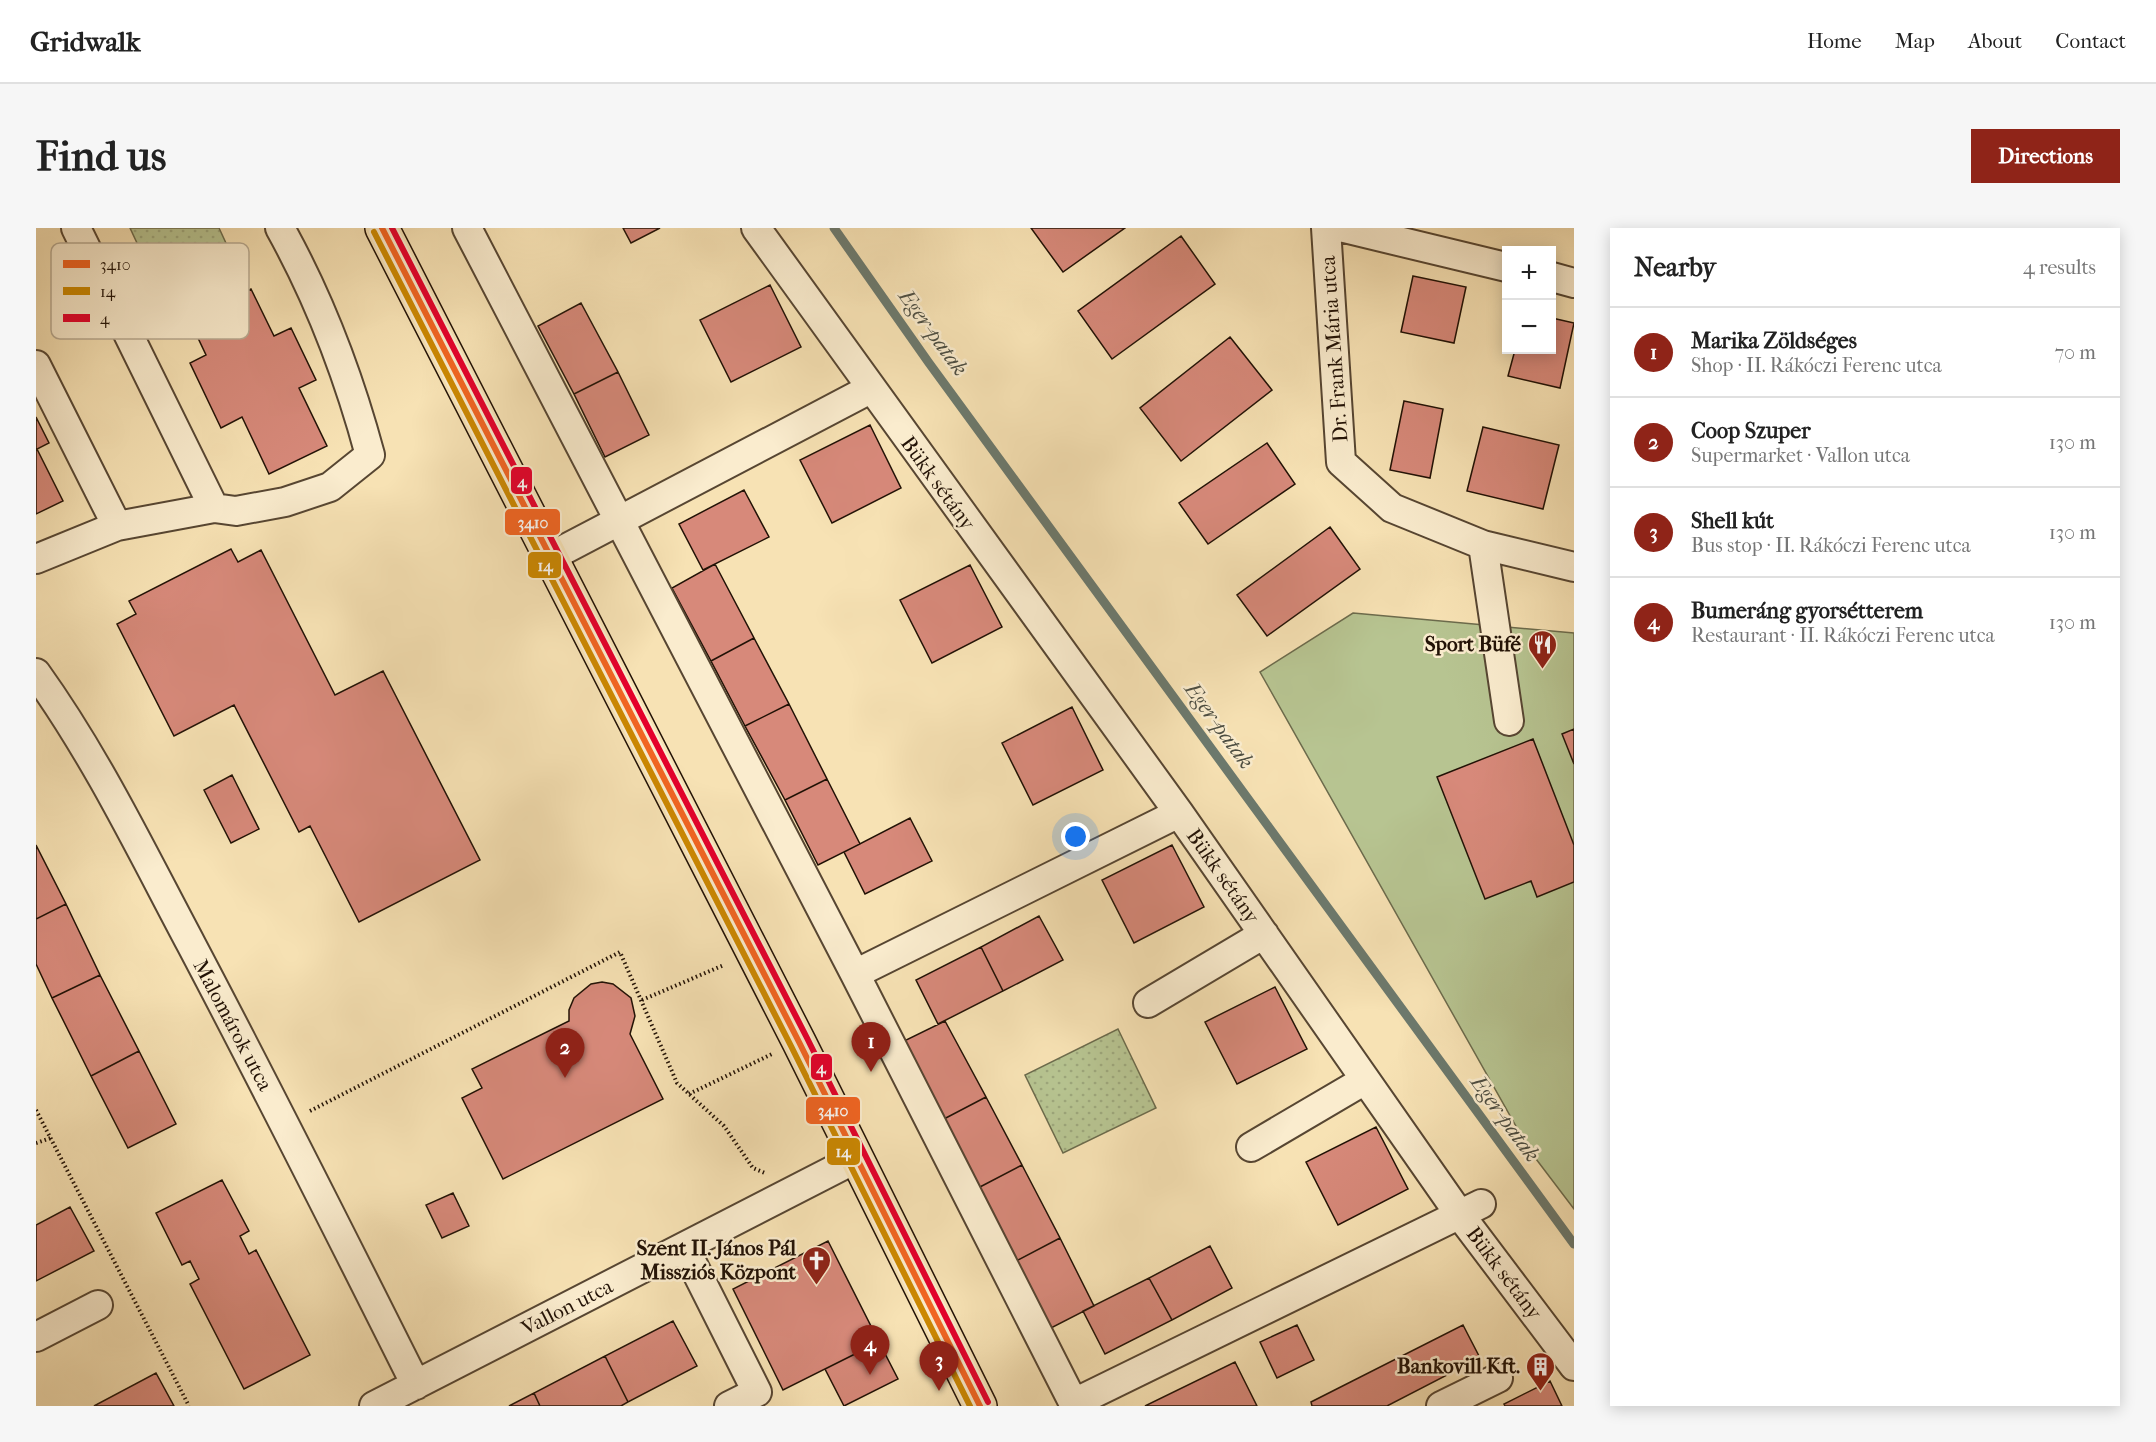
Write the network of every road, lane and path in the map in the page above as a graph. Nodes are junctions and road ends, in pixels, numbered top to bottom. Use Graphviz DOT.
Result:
graph roads {
  1 [pos="76,228"];
  2 [pos="280,228"];
  3 [pos="382,228"];
  4 [pos="467,228"];
  5 [pos="756,228"];
  6 [pos="1326,228"];
  7 [pos="1344,228"];
  8 [pos="83,243"];
  9 [pos="1502,266"];
  10 [pos="1556,278"];
  11 [pos="1574,283"];
  12 [pos="131,339"];
  13 [pos="36,365"];
  14 [pos="870,389"];
  15 [pos="214,508"];
  16 [pos="620,521"];
  17 [pos="117,526"];
  18 [pos="1483,545"];
  19 [pos="550,558"];
  20 [pos="36,559"];
  21 [pos="1574,567"];
  22 [pos="36,672"];
  23 [pos="1509,721"];
  24 [pos="1179,813"];
  25 [pos="1264,934"];
  26 [pos="753,952"];
  27 [pos="855,974"];
  28 [pos="642,1000"];
  29 [pos="1148,1003"];
  30 [pos="799,1042"];
  31 [pos="1365,1080"];
  32 [pos="689,1094"];
  33 [pos="36,1110"];
  34 [pos="285,1124"];
  35 [pos="51,1138"];
  36 [pos="36,1143"];
  37 [pos="1251,1147"];
  38 [pos="856,1158"];
  39 [pos="797,1189"];
  40 [pos="1471,1210"];
  41 [pos="684,1246"];
  42 [pos="98,1305"];
  43 [pos="36,1337"];
  44 [pos="1574,1366"];
  45 [pos="1498,1378"];
  46 [pos="416,1384"];
  47 [pos="760,1399"];
  48 [pos="1075,1404"];
  49 [pos="189,1406"];
  50 [pos="375,1406"];
  51 [pos="729,1406"];
  52 [pos="980,1406"];
  53 [pos="1441,1406"];
  1 -- 8 [label="street"];
  2 -- 15 [label="street"];
  3 -- 19 [label="main road"];
  4 -- 16 [label="street"];
  5 -- 14 [label="street, Bükk sétány"];
  6 -- 18 [label="street, Dr. Frank Mária utca"];
  7 -- 9 [label="street"];
  10 -- 11 [label="street"];
  12 -- 15 [label="street"];
  13 -- 17 [label="street"];
  14 -- 16 [label="street"];
  14 -- 24 [label="street, Bükk sétány"];
  15 -- 17 [label="street"];
  16 -- 19 [label="street"];
  16 -- 27 [label="street"];
  17 -- 20 [label="street"];
  18 -- 21 [label="street, Dr. Frank Mária utca"];
  18 -- 23 [label="street"];
  19 -- 26 [label="main road"];
  22 -- 34 [label="street, Malomárok utca"];
  24 -- 25 [label="street, Bükk sétány"];
  24 -- 27 [label="street"];
  25 -- 29 [label="street"];
  25 -- 31 [label="street, Bükk sétány"];
  26 -- 28 [label="path"];
  26 -- 30 [label="main road"];
  27 -- 48 [label="street"];
  28 -- 32 [label="path"];
  28 -- 34 [label="path"];
  30 -- 32 [label="path"];
  30 -- 38 [label="main road"];
  31 -- 37 [label="street"];
  31 -- 40 [label="street, Bükk sétány"];
  32 -- 39 [label="path"];
  33 -- 35 [label="path"];
  34 -- 46 [label="street, Malomárok utca"];
  35 -- 36 [label="path"];
  35 -- 49 [label="path"];
  38 -- 39 [label="street, Vallon utca"];
  38 -- 52 [label="main road"];
  39 -- 41 [label="street, Vallon utca"];
  40 -- 44 [label="street, Bükk sétány"];
  40 -- 48 [label="street"];
  41 -- 46 [label="street, Vallon utca"];
  41 -- 47 [label="street"];
  42 -- 43 [label="street"];
  45 -- 53 [label="street"];
  46 -- 50 [label="street, Vallon utca"];
  47 -- 51 [label="street"];
}
